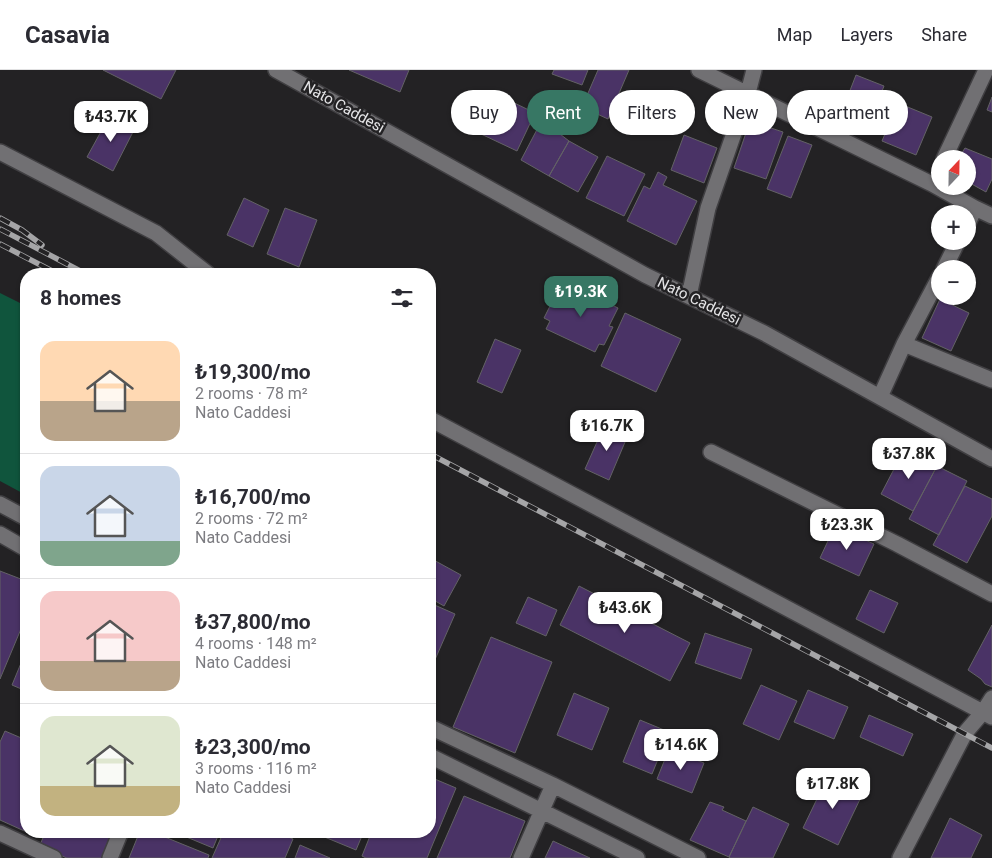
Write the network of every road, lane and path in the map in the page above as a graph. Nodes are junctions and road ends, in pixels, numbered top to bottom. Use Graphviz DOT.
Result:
graph roads {
  1 [pos="699,70"];
  2 [pos="754,70"];
  3 [pos="986,70"];
  4 [pos="279,71"];
  5 [pos="742,90"];
  6 [pos="749,90"];
  7 [pos="777,107"];
  8 [pos="733,135"];
  9 [pos="948,150"];
  10 [pos="0,152"];
  11 [pos="931,184"];
  12 [pos="952,195"];
  13 [pos="970,205"];
  14 [pos="976,208"];
  15 [pos="992,216"];
  16 [pos="200,268"];
  17 [pos="931,293"];
  18 [pos="689,296"];
  19 [pos="904,344"];
  20 [pos="992,380"];
  21 [pos="880,397"];
  22 [pos="436,422"];
  23 [pos="711,452"];
  24 [pos="992,459"];
  25 [pos="0,504"];
  26 [pos="20,515"];
  27 [pos="0,534"];
  28 [pos="20,546"];
  29 [pos="992,594"];
  30 [pos="992,698"];
  31 [pos="988,714"];
  32 [pos="436,730"];
  33 [pos="436,759"];
  34 [pos="553,785"];
  35 [pos="542,811"];
  36 [pos="0,833"];
  37 [pos="117,838"];
  38 [pos="54,858"];
  39 [pos="110,858"];
  40 [pos="521,858"];
  41 [pos="636,858"];
  42 [pos="698,858"];
  43 [pos="900,858"];
  1 -- 5 [label="street"];
  2 -- 6 [label="street"];
  3 -- 9 [label="street"];
  4 -- 18 [label="street, Nato Caddesi"];
  7 -- 11 [label="street"];
  8 -- 18 [label="street"];
  10 -- 16 [label="street"];
  12 -- 13 [label="street"];
  14 -- 15 [label="street"];
  17 -- 19 [label="street"];
  18 -- 21 [label="street, Nato Caddesi"];
  19 -- 20 [label="street"];
  19 -- 21 [label="street"];
  21 -- 24 [label="street, Nato Caddesi"];
  22 -- 31 [label="street"];
  23 -- 29 [label="street"];
  25 -- 26 [label="street"];
  27 -- 28 [label="street"];
  30 -- 31 [label="street"];
  31 -- 43 [label="street"];
  32 -- 34 [label="street"];
  33 -- 35 [label="street"];
  34 -- 35 [label="street"];
  34 -- 42 [label="street"];
  35 -- 40 [label="street"];
  35 -- 41 [label="street"];
  36 -- 38 [label="street"];
  37 -- 39 [label="street"];
}
